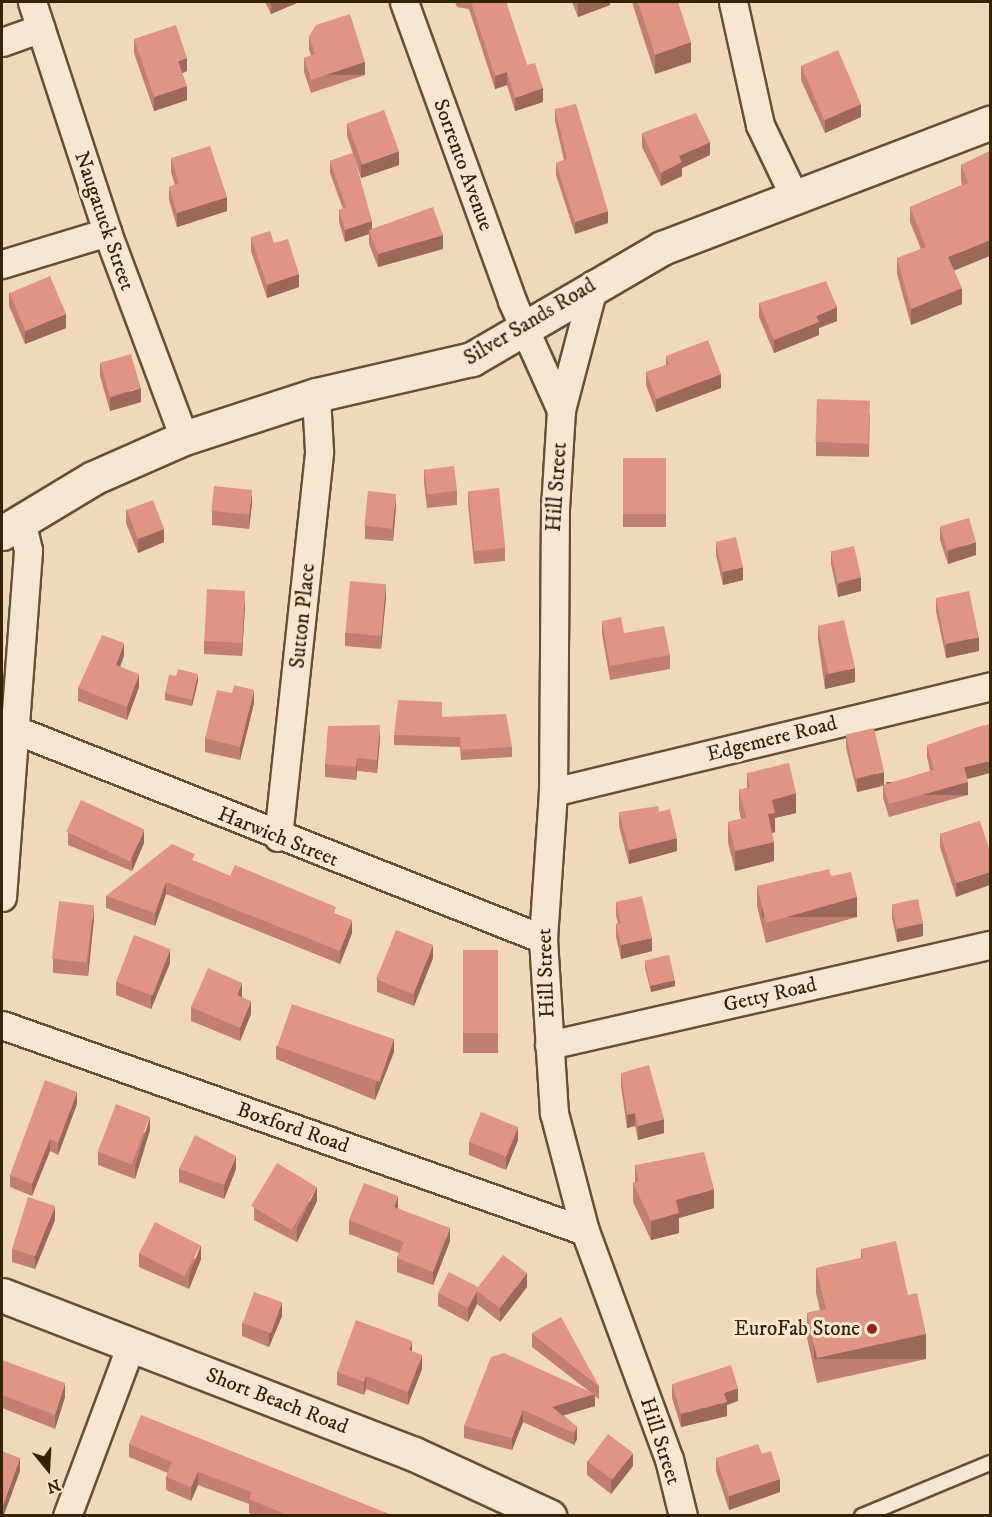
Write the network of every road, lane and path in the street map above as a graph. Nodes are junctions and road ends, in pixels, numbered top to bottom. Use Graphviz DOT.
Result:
graph roads {
  1 [pos="32,2"];
  2 [pos="404,2"];
  3 [pos="733,2"];
  4 [pos="41,28"];
  5 [pos="2,42"];
  6 [pos="990,123"];
  7 [pos="794,196"];
  8 [pos="107,232"];
  9 [pos="2,264"];
  10 [pos="594,284"];
  11 [pos="526,327"];
  12 [pos="316,395"];
  13 [pos="561,410"];
  14 [pos="184,438"];
  15 [pos="12,528"];
  16 [pos="990,686"];
  17 [pos="16,730"];
  18 [pos="553,792"];
  19 [pos="278,837"];
  20 [pos="2,897"];
  21 [pos="543,939"];
  22 [pos="990,945"];
  23 [pos="2,1025"];
  24 [pos="549,1045"];
  25 [pos="585,1231"];
  26 [pos="2,1295"];
  27 [pos="131,1345"];
  28 [pos="990,1463"];
  29 [pos="884,1510"];
  30 [pos="67,1515"];
  31 [pos="549,1515"];
  32 [pos="683,1515"];
  33 [pos="862,1515"];
  1 -- 4 [label="street, Naugatuck Street"];
  2 -- 11 [label="street, Sorrento Avenue"];
  3 -- 7 [label="street"];
  4 -- 5 [label="street"];
  4 -- 8 [label="street, Naugatuck Street"];
  6 -- 7 [label="main road, Silver Sands Road"];
  7 -- 10 [label="main road, Silver Sands Road"];
  8 -- 9 [label="street"];
  8 -- 14 [label="street, Naugatuck Street"];
  10 -- 11 [label="main road, Silver Sands Road"];
  10 -- 13 [label="street, Hill Street"];
  11 -- 12 [label="main road, Silver Sands Road"];
  11 -- 13 [label="street, Hill Street"];
  12 -- 14 [label="main road, Silver Sands Road"];
  12 -- 19 [label="street, Sutton Place"];
  13 -- 18 [label="street, Hill Street"];
  14 -- 15 [label="main road, Silver Sands Road"];
  15 -- 17 [label="street"];
  16 -- 18 [label="street, Edgemere Road"];
  17 -- 19 [label="street, Harwich Street"];
  17 -- 20 [label="street"];
  18 -- 21 [label="street, Hill Street"];
  19 -- 21 [label="street, Harwich Street"];
  21 -- 24 [label="street, Hill Street"];
  22 -- 24 [label="street, Getty Road"];
  23 -- 25 [label="street, Boxford Road"];
  24 -- 25 [label="street, Hill Street"];
  25 -- 32 [label="street, Hill Street"];
  26 -- 27 [label="main road, Short Beach Road"];
  27 -- 30 [label="street"];
  27 -- 31 [label="main road, Short Beach Road"];
  28 -- 29 [label="lane"];
  29 -- 33 [label="lane"];
}
